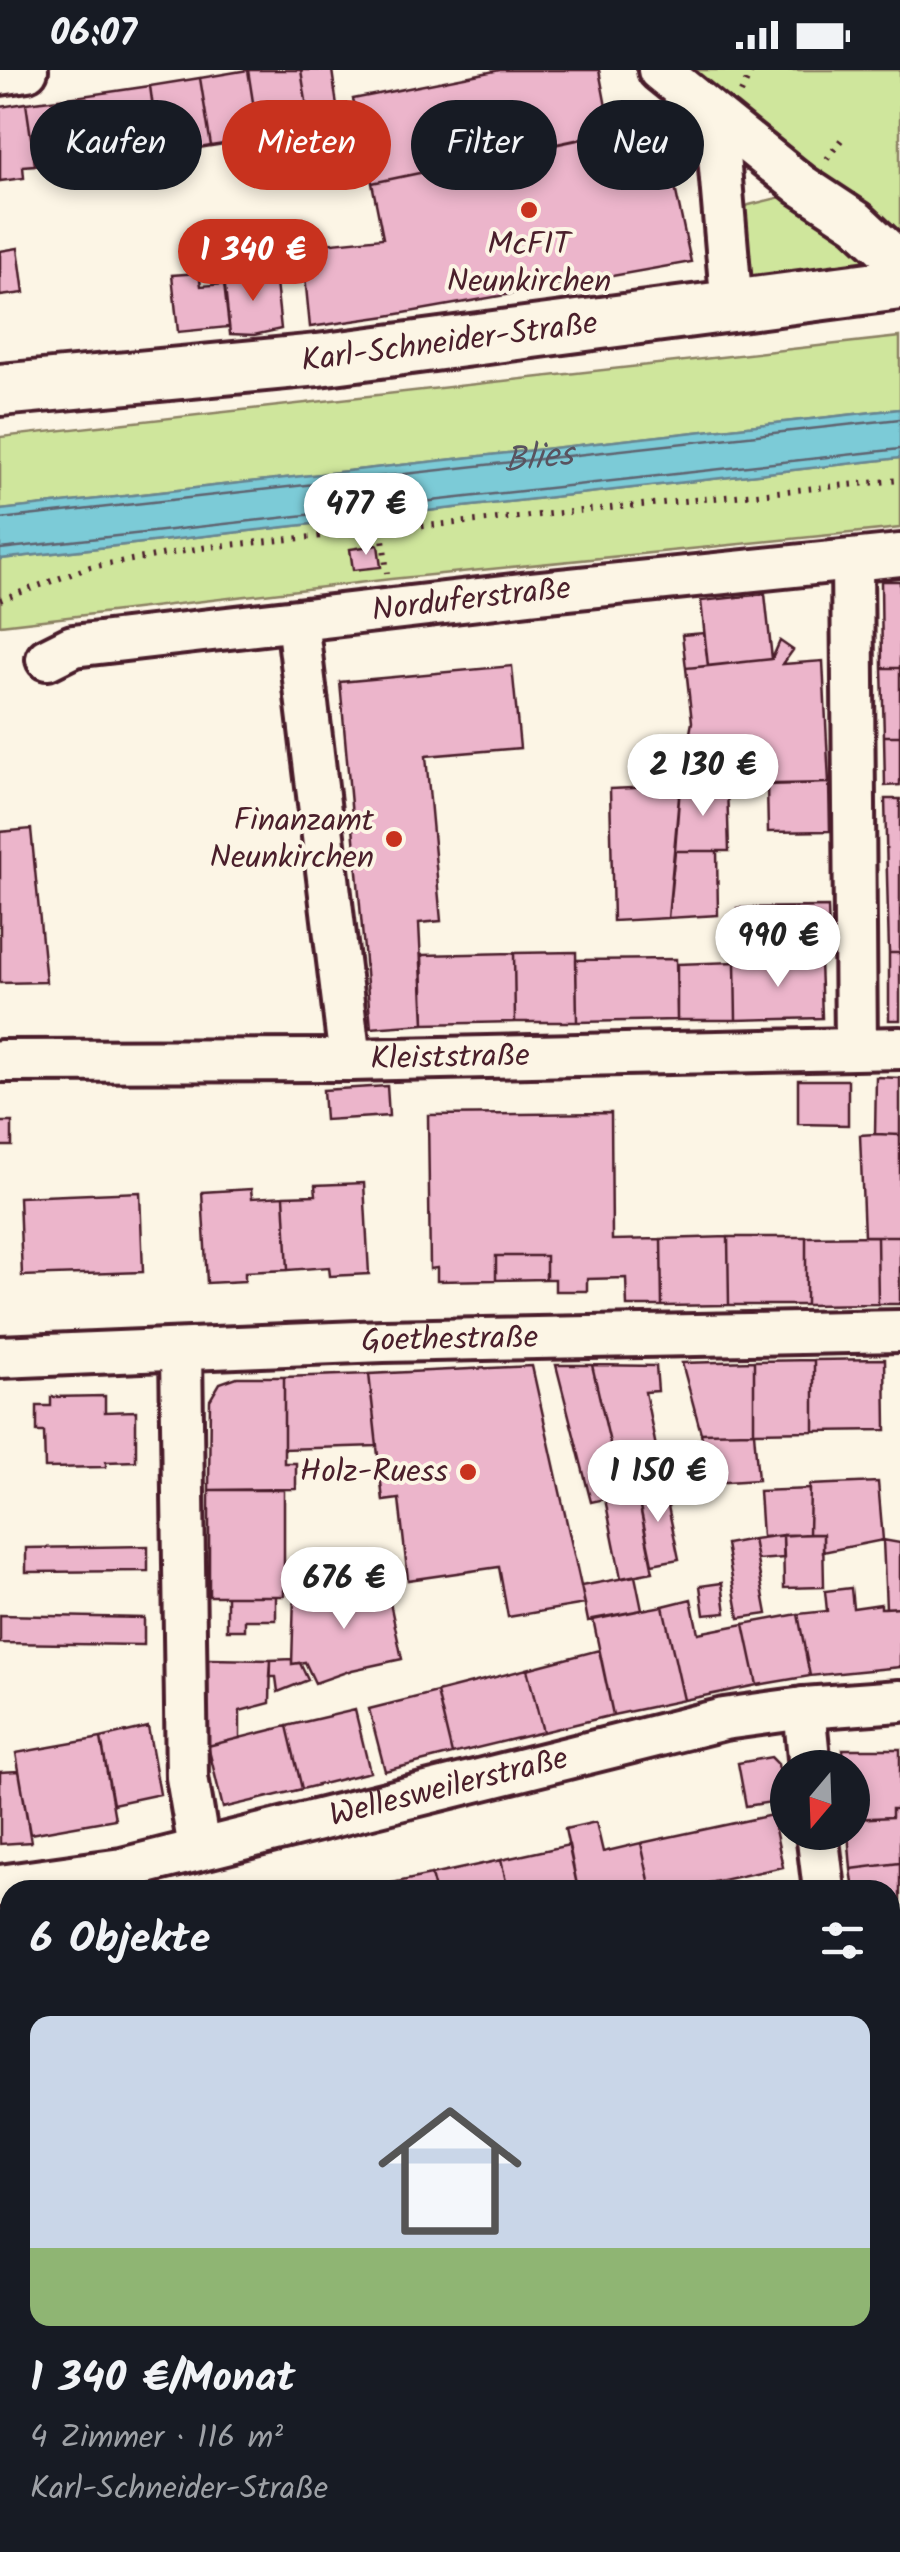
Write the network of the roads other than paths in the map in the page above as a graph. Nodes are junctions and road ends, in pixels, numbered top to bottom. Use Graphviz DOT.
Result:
graph roads {
  1 [pos="27,70"];
  2 [pos="659,70"];
  3 [pos="0,74"];
  4 [pos="695,100"];
  5 [pos="704,108"];
  6 [pos="802,185"];
  7 [pos="722,208"];
  8 [pos="900,282"];
  9 [pos="732,308"];
  10 [pos="0,390"];
  11 [pos="900,555"];
  12 [pos="852,560"];
  13 [pos="297,620"];
  14 [pos="47,659"];
  15 [pos="856,1048"];
  16 [pos="900,1048"];
  17 [pos="0,1060"];
  18 [pos="350,1060"];
  19 [pos="900,1331"];
  20 [pos="182,1352"];
  21 [pos="0,1358"];
  22 [pos="900,1701"];
  23 [pos="804,1708"];
  24 [pos="808,1750"];
  25 [pos="199,1848"];
  26 [pos="819,1850"];
  27 [pos="43,1880"];
  28 [pos="823,1880"];
  1 -- 3 [label="street"];
  2 -- 4 [label="street"];
  5 -- 6 [label="street"];
  5 -- 7 [label="street"];
  6 -- 7 [label="street"];
  6 -- 8 [label="street"];
  7 -- 9 [label="street"];
  8 -- 9 [label="main road, Karl-Schneider-Straße"];
  9 -- 10 [label="main road, Karl-Schneider-Straße"];
  11 -- 12 [label="street, Norduferstraße"];
  12 -- 13 [label="street, Norduferstraße"];
  12 -- 15 [label="street"];
  13 -- 14 [label="street, Norduferstraße"];
  13 -- 18 [label="street"];
  15 -- 16 [label="street, Kleiststraße"];
  15 -- 18 [label="street, Kleiststraße"];
  17 -- 18 [label="street, Kleiststraße"];
  19 -- 20 [label="street, Goethestraße"];
  20 -- 21 [label="street, Goethestraße"];
  20 -- 25 [label="street"];
  22 -- 23 [label="street, Wellesweilerstraße"];
  23 -- 24 [label="street"];
  23 -- 25 [label="street, Wellesweilerstraße"];
  25 -- 27 [label="street, Wellesweilerstraße"];
  26 -- 28 [label="street"];
}
